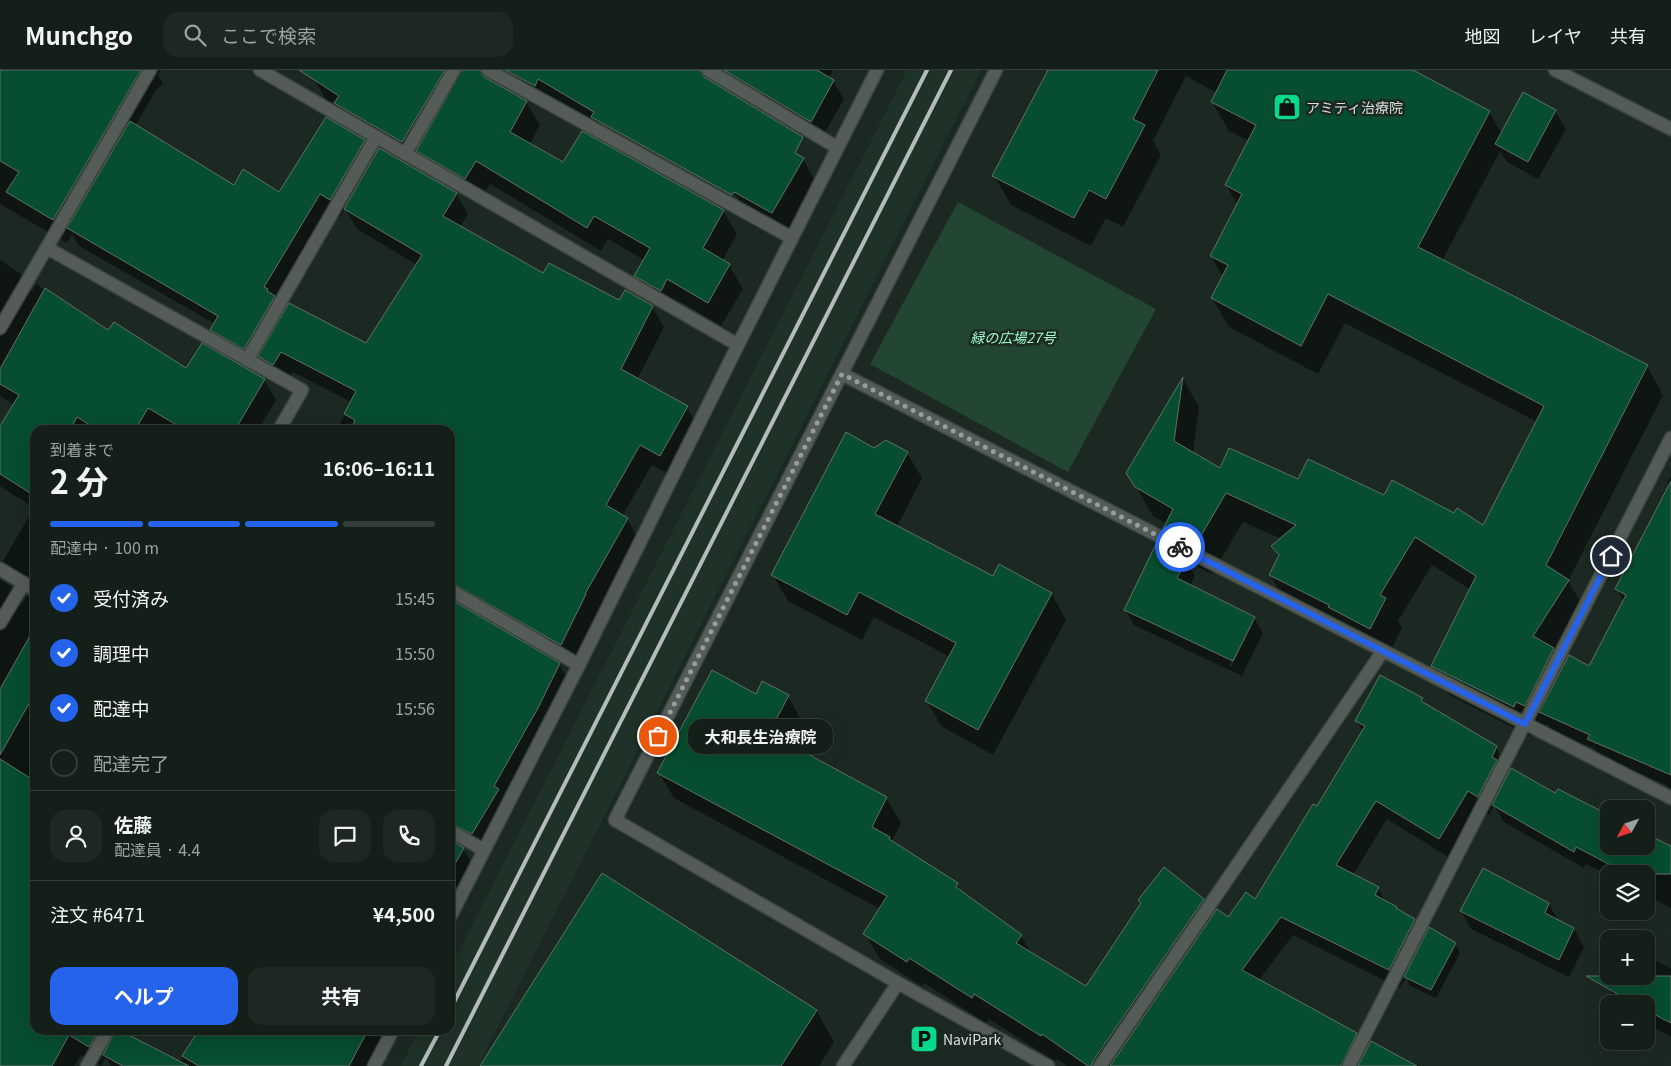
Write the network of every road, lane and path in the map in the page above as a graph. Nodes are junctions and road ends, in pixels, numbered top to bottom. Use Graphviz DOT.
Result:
graph roads {
  1 [pos="150,70"];
  2 [pos="260,70"];
  3 [pos="454,70"];
  4 [pos="488,70"];
  5 [pos="708,70"];
  6 [pos="877,70"];
  7 [pos="996,70"];
  8 [pos="1555,70"];
  9 [pos="1671,130"];
  10 [pos="376,137"];
  11 [pos="838,148"];
  12 [pos="405,154"];
  13 [pos="792,238"];
  14 [pos="47,248"];
  15 [pos="0,328"];
  16 [pos="738,345"];
  17 [pos="247,360"];
  18 [pos="842,374"];
  19 [pos="282,425"];
  20 [pos="1671,438"];
  21 [pos="0,569"];
  22 [pos="24,583"];
  23 [pos="30,587"];
  24 [pos="455,593"];
  25 [pos="0,623"];
  26 [pos="1382,651"];
  27 [pos="579,665"];
  28 [pos="1525,724"];
  29 [pos="1671,798"];
  30 [pos="455,834"];
  31 [pos="484,850"];
  32 [pos="455,907"];
  33 [pos="898,983"];
  34 [pos="105,1035"];
  35 [pos="390,1035"];
  36 [pos="87,1066"];
  37 [pos="374,1066"];
  38 [pos="843,1066"];
  39 [pos="1048,1066"];
  40 [pos="1100,1066"];
  41 [pos="1349,1066"];
  1 -- 14 [label="street"];
  2 -- 10 [label="street"];
  3 -- 12 [label="street"];
  4 -- 13 [label="street"];
  5 -- 11 [label="street"];
  6 -- 11 [label="street"];
  7 -- 18 [label="street"];
  8 -- 9 [label="street"];
  10 -- 12 [label="street"];
  10 -- 17 [label="street"];
  11 -- 13 [label="street"];
  12 -- 16 [label="street"];
  13 -- 16 [label="street"];
  14 -- 15 [label="street"];
  14 -- 17 [label="street"];
  16 -- 27 [label="street"];
  17 -- 19 [label="street"];
  18 -- 26 [label="street"];
  18 -- 33 [label="street"];
  20 -- 28 [label="street"];
  21 -- 22 [label="street"];
  22 -- 23 [label="street"];
  22 -- 25 [label="street"];
  24 -- 27 [label="street"];
  26 -- 28 [label="street"];
  26 -- 40 [label="street"];
  27 -- 31 [label="street"];
  28 -- 29 [label="street"];
  28 -- 41 [label="street"];
  30 -- 31 [label="street"];
  31 -- 32 [label="street"];
  33 -- 38 [label="street"];
  33 -- 39 [label="street"];
  34 -- 36 [label="street"];
  35 -- 37 [label="street"];
}
